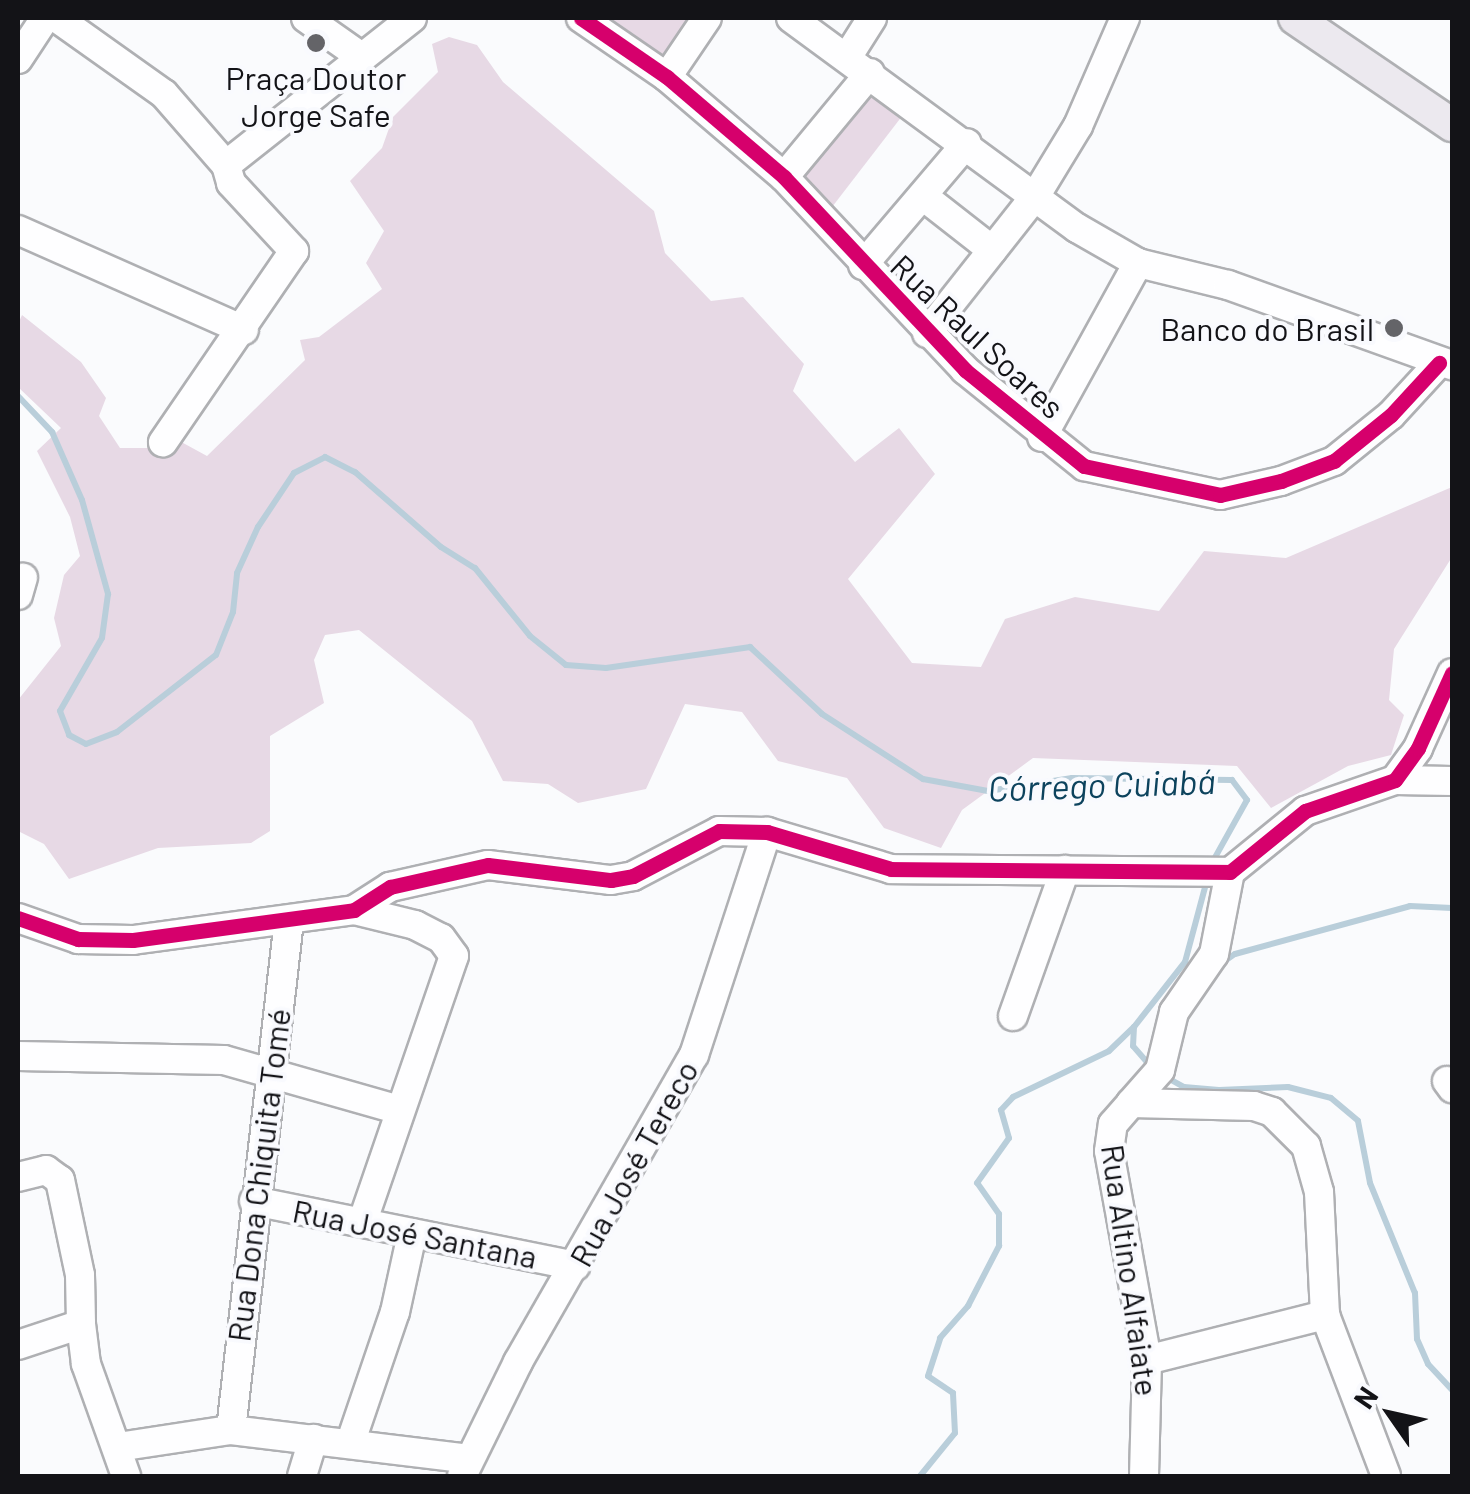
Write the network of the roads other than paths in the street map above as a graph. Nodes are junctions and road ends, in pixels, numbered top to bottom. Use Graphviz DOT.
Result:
graph roads {
  1 [pos="45,18"];
  2 [pos="58,18"];
  3 [pos="109,18"];
  4 [pos="306,18"];
  5 [pos="412,18"];
  6 [pos="706,18"];
  7 [pos="791,18"];
  8 [pos="872,18"];
  9 [pos="1125,18"];
  10 [pos="1294,18"];
  11 [pos="589,20"];
  12 [pos="103,47"];
  13 [pos="360,56"];
  14 [pos="18,59"];
  15 [pos="859,64"];
  16 [pos="667,77"];
  17 [pos="1452,125"];
  18 [pos="968,143"];
  19 [pos="226,165"];
  20 [pos="784,177"];
  21 [pos="922,196"];
  22 [pos="1036,196"];
  23 [pos="18,230"];
  24 [pos="992,250"];
  25 [pos="1138,263"];
  26 [pos="862,265"];
  27 [pos="244,330"];
  28 [pos="927,334"];
  29 [pos="1446,364"];
  30 [pos="1042,437"];
  31 [pos="162,442"];
  32 [pos="1452,673"];
  33 [pos="1395,780"];
  34 [pos="1452,781"];
  35 [pos="767,832"];
  36 [pos="1065,870"];
  37 [pos="1210,873"];
  38 [pos="432,875"];
  39 [pos="354,910"];
  40 [pos="18,918"];
  41 [pos="289,920"];
  42 [pos="416,924"];
  43 [pos="1013,1016"];
  44 [pos="18,1056"];
  45 [pos="268,1070"];
  46 [pos="400,1110"];
  47 [pos="1124,1111"];
  48 [pos="18,1177"];
  49 [pos="254,1201"];
  50 [pos="362,1223"];
  51 [pos="412,1234"];
  52 [pos="576,1266"];
  53 [pos="1325,1315"];
  54 [pos="81,1324"];
  55 [pos="18,1345"];
  56 [pos="1147,1360"];
  57 [pos="231,1430"];
  58 [pos="313,1438"];
  59 [pos="351,1441"];
  60 [pos="118,1447"];
  61 [pos="465,1468"];
  62 [pos="126,1476"];
  63 [pos="302,1476"];
  64 [pos="1144,1476"];
  65 [pos="1386,1476"];
  1 -- 14 [label="street"];
  2 -- 12 [label="street"];
  3 -- 12 [label="street"];
  4 -- 13 [label="street"];
  5 -- 13 [label="street"];
  6 -- 16 [label="street"];
  7 -- 15 [label="street"];
  8 -- 15 [label="street"];
  9 -- 22 [label="street"];
  10 -- 17 [label="main road"];
  11 -- 16 [label="street, Rua Raul Soares"];
  12 -- 19 [label="street"];
  13 -- 19 [label="street"];
  15 -- 18 [label="street"];
  15 -- 20 [label="street"];
  16 -- 20 [label="street, Rua Raul Soares"];
  18 -- 21 [label="street"];
  18 -- 22 [label="street"];
  19 -- 27 [label="street"];
  20 -- 26 [label="street, Rua Raul Soares"];
  21 -- 24 [label="street"];
  21 -- 26 [label="street"];
  22 -- 24 [label="street"];
  22 -- 25 [label="street"];
  23 -- 27 [label="street"];
  24 -- 28 [label="street"];
  25 -- 29 [label="street"];
  25 -- 30 [label="street"];
  26 -- 28 [label="street, Rua Raul Soares"];
  27 -- 31 [label="street"];
  28 -- 30 [label="street, Rua Raul Soares"];
  29 -- 30 [label="street, Rua Raul Soares"];
  32 -- 33 [label="street"];
  33 -- 34 [label="street"];
  33 -- 37 [label="street"];
  35 -- 36 [label="street"];
  35 -- 38 [label="street"];
  35 -- 52 [label="street, Rua José Tereco"];
  36 -- 37 [label="street"];
  36 -- 43 [label="street"];
  37 -- 47 [label="street"];
  38 -- 39 [label="street"];
  38 -- 42 [label="street"];
  39 -- 41 [label="street"];
  39 -- 42 [label="street"];
  40 -- 41 [label="street"];
  41 -- 45 [label="street, Rua Dona Chiquita Tomé"];
  42 -- 46 [label="street"];
  44 -- 45 [label="street"];
  45 -- 46 [label="street"];
  45 -- 49 [label="street, Rua Dona Chiquita Tomé"];
  46 -- 50 [label="street"];
  47 -- 53 [label="street"];
  47 -- 56 [label="street, Rua Altino Alfaiate"];
  48 -- 54 [label="street"];
  49 -- 50 [label="street, Rua José Santana"];
  49 -- 57 [label="street, Rua Dona Chiquita Tomé"];
  50 -- 51 [label="street, Rua José Santana"];
  51 -- 52 [label="street, Rua José Santana"];
  51 -- 59 [label="street"];
  52 -- 61 [label="street, Rua José Tereco"];
  53 -- 56 [label="street"];
  53 -- 65 [label="street"];
  54 -- 55 [label="street"];
  54 -- 60 [label="street"];
  56 -- 64 [label="street, Rua Altino Alfaiate"];
  57 -- 58 [label="street"];
  57 -- 60 [label="street"];
  58 -- 59 [label="street"];
  58 -- 63 [label="street"];
  59 -- 61 [label="street"];
  60 -- 62 [label="street"];
}
